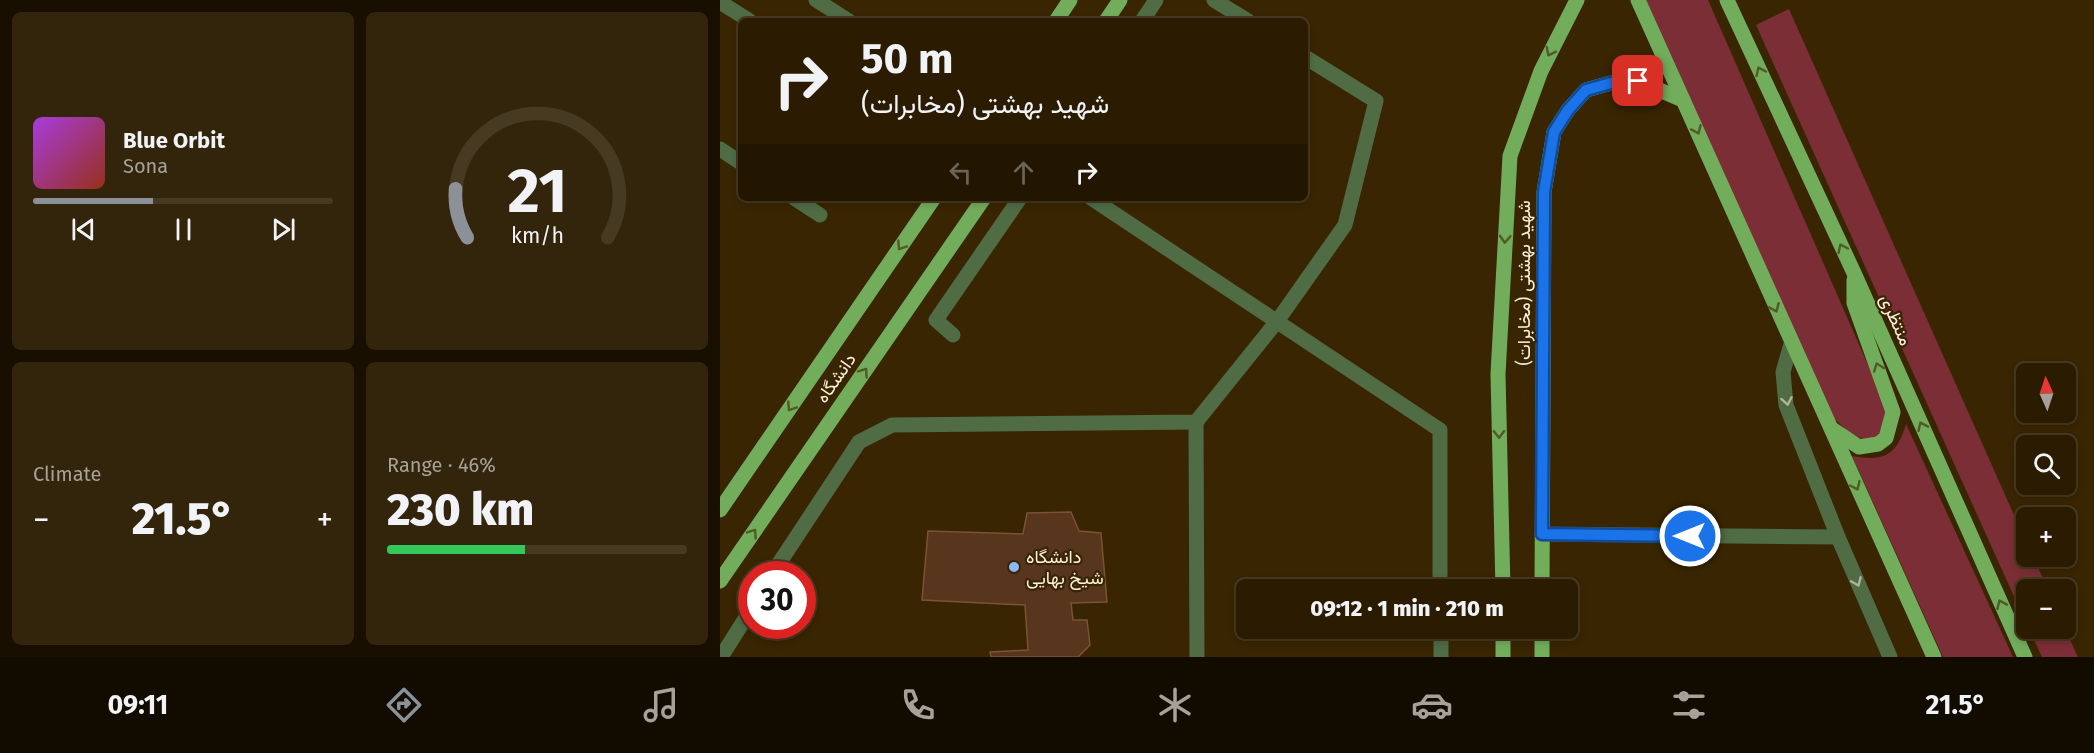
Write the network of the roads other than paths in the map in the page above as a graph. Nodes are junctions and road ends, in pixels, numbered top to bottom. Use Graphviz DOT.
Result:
graph roads {
  1 [pos="816,0"];
  2 [pos="1070,0"];
  3 [pos="1120,0"];
  4 [pos="1156,0"];
  5 [pos="1214,0"];
  6 [pos="1577,0"];
  7 [pos="1638,0"];
  8 [pos="1727,0"];
  9 [pos="720,2"];
  10 [pos="745,18"];
  11 [pos="844,18"];
  12 [pos="1058,18"];
  13 [pos="1108,18"];
  14 [pos="1144,18"];
  15 [pos="1243,18"];
  16 [pos="1308,59"];
  17 [pos="1683,100"];
  18 [pos="720,149"];
  19 [pos="738,161"];
  20 [pos="799,201"];
  21 [pos="932,201"];
  22 [pos="982,201"];
  23 [pos="1018,201"];
  24 [pos="1096,201"];
  25 [pos="820,215"];
  26 [pos="1854,273"];
  27 [pos="1278,320"];
  28 [pos="953,335"];
  29 [pos="1791,344"];
  30 [pos="1196,422"];
  31 [pos="1828,425"];
  32 [pos="720,510"];
  33 [pos="1542,534"];
  34 [pos="1838,537"];
  35 [pos="781,561"];
  36 [pos="1440,579"];
  37 [pos="1503,579"];
  38 [pos="1542,579"];
  39 [pos="720,581"];
  40 [pos="738,630"];
  41 [pos="1441,639"];
  42 [pos="1503,639"];
  43 [pos="1542,639"];
  44 [pos="721,657"];
  45 [pos="1197,657"];
  46 [pos="1441,657"];
  47 [pos="1503,657"];
  48 [pos="1542,657"];
  49 [pos="1890,657"];
  50 [pos="1934,657"];
  51 [pos="2025,657"];
  1 -- 11 [label="street"];
  2 -- 12 [label="main road"];
  3 -- 13 [label="main road"];
  4 -- 14 [label="street"];
  5 -- 15 [label="street"];
  6 -- 37 [label="main road, شهید بهشتی (مخابرات), one-way"];
  7 -- 17 [label="main road"];
  26 -- 8 [label="main road, منتظری, one-way"];
  9 -- 10 [label="street"];
  16 -- 27 [label="street"];
  17 -- 29 [label="main road, one-way"];
  17 -- 33 [label="main road, شهید بهشتی (مخابرات)"];
  18 -- 19 [label="street"];
  20 -- 25 [label="street"];
  21 -- 32 [label="main road, دانشگاه, one-way"];
  39 -- 22 [label="main road, دانشگاه, one-way"];
  23 -- 28 [label="street"];
  24 -- 27 [label="street"];
  31 -- 26 [label="main road, one-way"];
  51 -- 26 [label="main road, منتظری, one-way"];
  27 -- 30 [label="street"];
  27 -- 36 [label="street"];
  29 -- 31 [label="main road"];
  29 -- 34 [label="street, one-way"];
  30 -- 35 [label="street"];
  30 -- 45 [label="street"];
  31 -- 50 [label="main road, one-way"];
  33 -- 34 [label="street"];
  33 -- 38 [label="main road, شهید بهشتی (مخابرات)"];
  34 -- 49 [label="street, one-way"];
  40 -- 44 [label="street"];
  41 -- 46 [label="street"];
  42 -- 47 [label="main road"];
  43 -- 48 [label="main road"];
}
